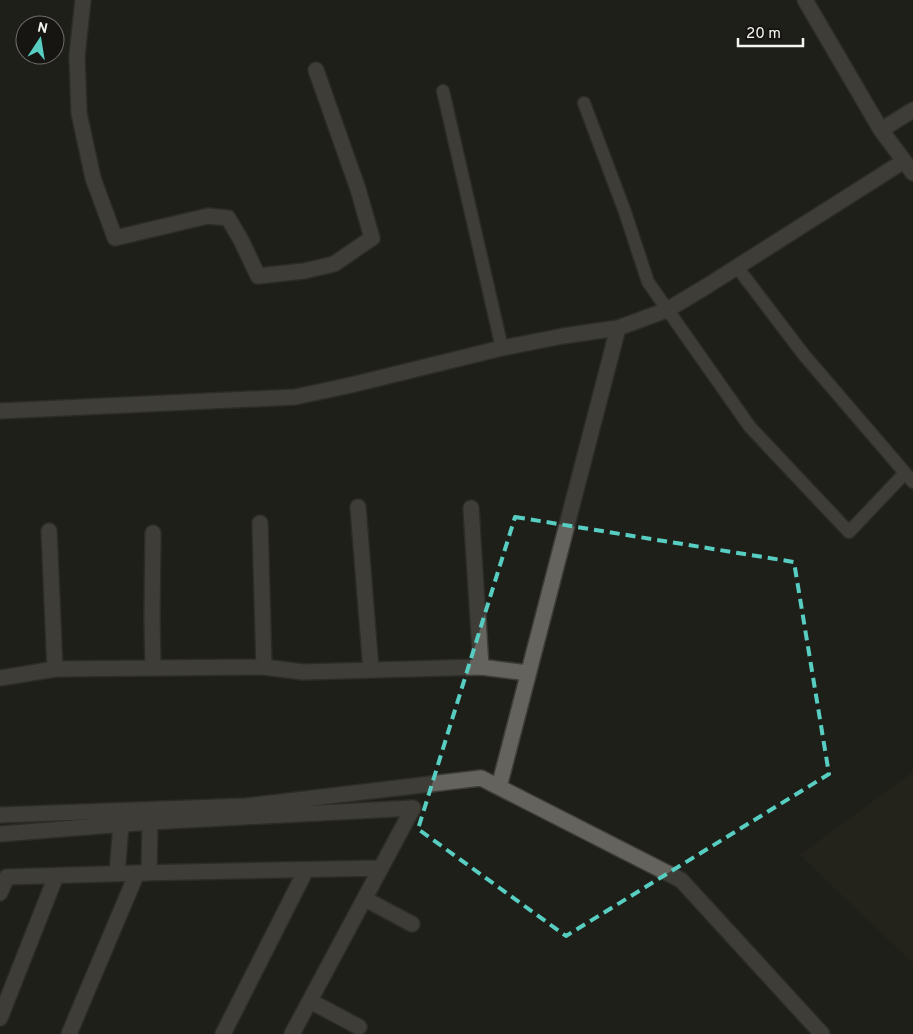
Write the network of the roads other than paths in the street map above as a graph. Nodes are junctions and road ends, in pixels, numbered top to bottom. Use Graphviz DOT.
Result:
graph roads {
  1 [pos="83,0"];
  2 [pos="805,0"];
  3 [pos="316,70"];
  4 [pos="442,90"];
  5 [pos="584,103"];
  6 [pos="913,110"];
  7 [pos="881,130"];
  8 [pos="904,161"];
  9 [pos="913,173"];
  10 [pos="737,267"];
  11 [pos="667,310"];
  12 [pos="618,328"];
  13 [pos="502,348"];
  14 [pos="0,412"];
  15 [pos="909,478"];
  16 [pos="358,508"];
  17 [pos="471,508"];
  18 [pos="260,523"];
  19 [pos="50,531"];
  20 [pos="153,533"];
  21 [pos="264,667"];
  22 [pos="481,667"];
  23 [pos="153,668"];
  24 [pos="56,669"];
  25 [pos="371,670"];
  26 [pos="528,673"];
  27 [pos="0,678"];
  28 [pos="499,787"];
  29 [pos="0,815"];
  30 [pos="150,822"];
  31 [pos="121,825"];
  32 [pos="0,834"];
  33 [pos="381,868"];
  34 [pos="306,870"];
  35 [pos="143,873"];
  36 [pos="117,874"];
  37 [pos="56,876"];
  38 [pos="0,893"];
  39 [pos="365,899"];
  40 [pos="412,924"];
  41 [pos="310,1001"];
  42 [pos="0,1018"];
  43 [pos="359,1027"];
  44 [pos="69,1034"];
  45 [pos="224,1034"];
  46 [pos="292,1034"];
  47 [pos="822,1034"];
  1 -- 3 [label="street"];
  2 -- 7 [label="street"];
  4 -- 13 [label="lane"];
  5 -- 11 [label="lane"];
  6 -- 7 [label="street"];
  7 -- 8 [label="street"];
  8 -- 9 [label="street"];
  8 -- 10 [label="street"];
  10 -- 11 [label="street"];
  10 -- 15 [label="lane"];
  11 -- 12 [label="street"];
  11 -- 15 [label="lane"];
  12 -- 13 [label="street"];
  12 -- 26 [label="street"];
  13 -- 14 [label="street"];
  16 -- 25 [label="street"];
  17 -- 22 [label="street"];
  18 -- 21 [label="street"];
  19 -- 24 [label="street"];
  20 -- 23 [label="street"];
  21 -- 23 [label="street"];
  21 -- 25 [label="street"];
  22 -- 25 [label="street"];
  22 -- 26 [label="street"];
  23 -- 24 [label="street"];
  24 -- 27 [label="street"];
  26 -- 28 [label="street"];
  28 -- 29 [label="street"];
  28 -- 47 [label="street"];
  30 -- 31 [label="street"];
  30 -- 33 [label="street"];
  30 -- 35 [label="street"];
  31 -- 32 [label="street"];
  31 -- 36 [label="street"];
  33 -- 34 [label="street"];
  33 -- 39 [label="street"];
  34 -- 35 [label="street"];
  34 -- 45 [label="street"];
  35 -- 36 [label="street"];
  35 -- 44 [label="street"];
  36 -- 37 [label="street"];
  37 -- 38 [label="street"];
  37 -- 42 [label="street"];
  39 -- 40 [label="street"];
  39 -- 41 [label="street"];
  41 -- 43 [label="street"];
  41 -- 46 [label="street"];
}
